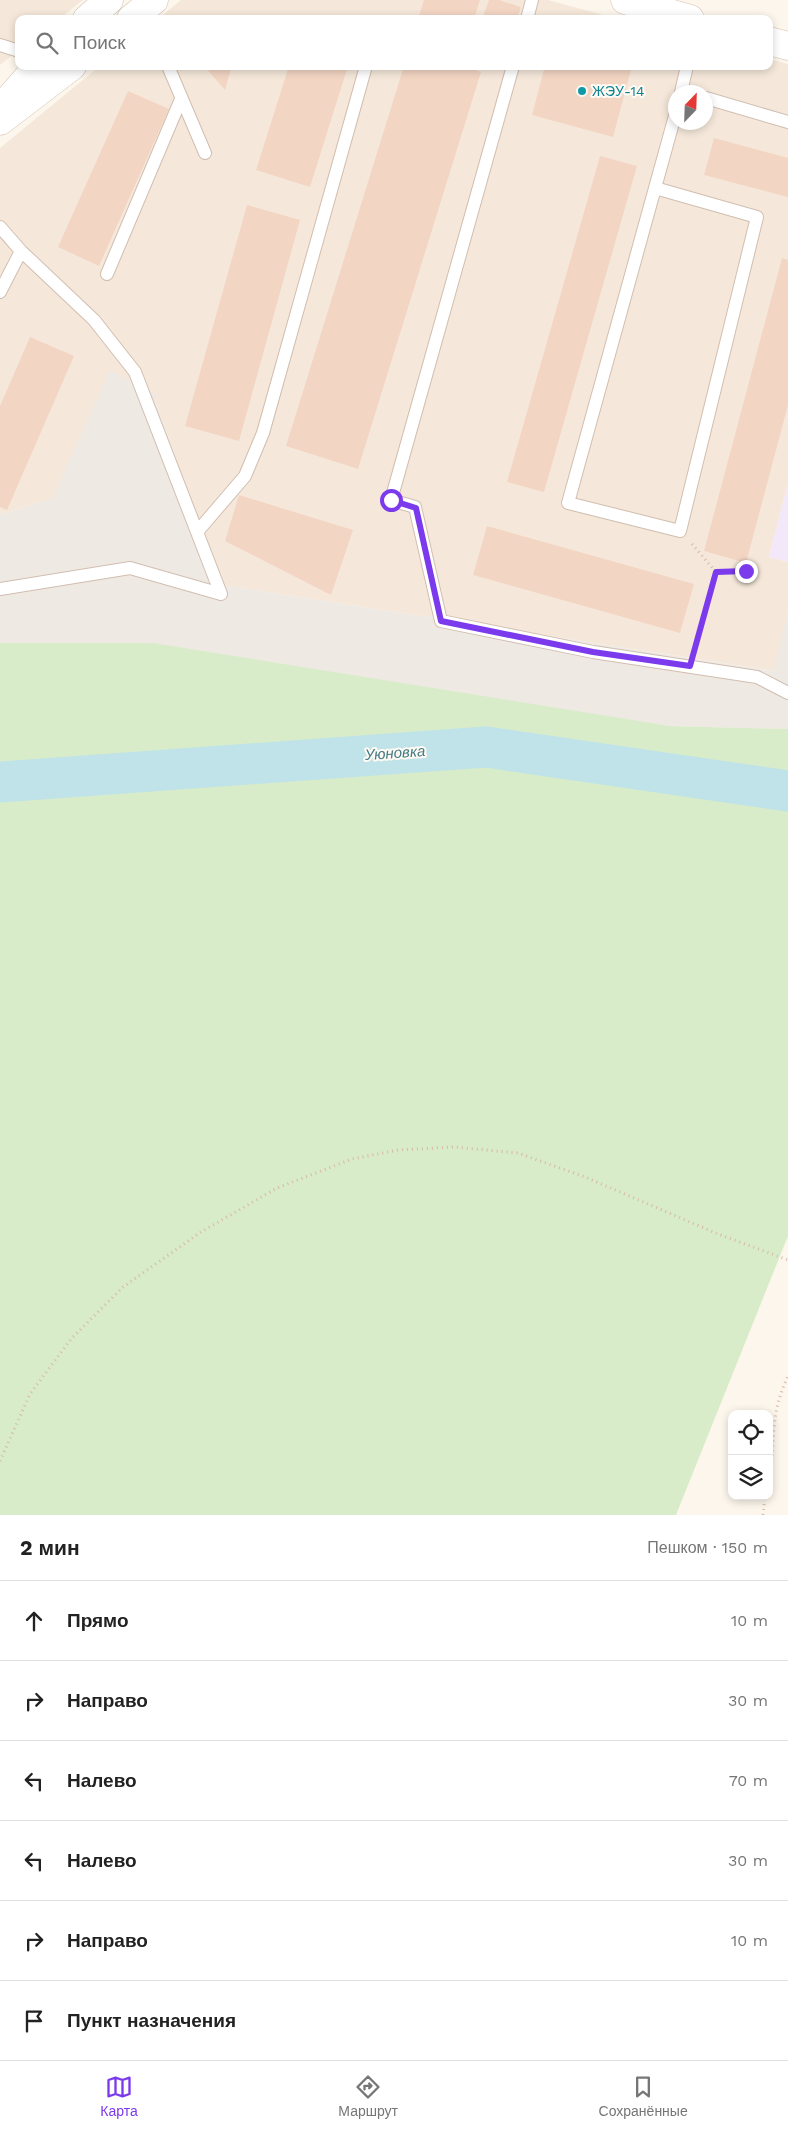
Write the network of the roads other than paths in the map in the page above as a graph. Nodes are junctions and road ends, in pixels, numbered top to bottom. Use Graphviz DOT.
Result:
graph roads {
  1 [pos="109,0"];
  2 [pos="154,0"];
  3 [pos="532,0"];
  4 [pos="625,0"];
  5 [pos="92,15"];
  6 [pos="136,15"];
  7 [pos="528,15"];
  8 [pos="676,15"];
  9 [pos="773,42"];
  10 [pos="0,45"];
  11 [pos="788,46"];
  12 [pos="15,50"];
  13 [pos="35,70"];
  14 [pos="67,70"];
  15 [pos="170,70"];
  16 [pos="365,70"];
  17 [pos="512,70"];
  18 [pos="686,70"];
  19 [pos="683,85"];
  20 [pos="182,99"];
  21 [pos="713,100"];
  22 [pos="0,110"];
  23 [pos="0,120"];
  24 [pos="788,122"];
  25 [pos="671,130"];
  26 [pos="205,153"];
  27 [pos="655,188"];
  28 [pos="0,227"];
  29 [pos="21,251"];
  30 [pos="107,274"];
  31 [pos="0,292"];
  32 [pos="197,532"];
  33 [pos="0,589"];
  34 [pos="788,693"];
  1 -- 5 [label="street"];
  2 -- 6 [label="street"];
  3 -- 7 [label="lane"];
  4 -- 8 [label="street"];
  9 -- 11 [label="street"];
  10 -- 12 [label="lane"];
  13 -- 22 [label="street"];
  14 -- 23 [label="street"];
  15 -- 20 [label="lane"];
  16 -- 32 [label="lane"];
  17 -- 34 [label="lane"];
  18 -- 19 [label="lane"];
  20 -- 26 [label="lane"];
  20 -- 30 [label="lane"];
  21 -- 24 [label="lane"];
  25 -- 27 [label="lane"];
  27 -- 27 [label="lane"];
  28 -- 29 [label="lane"];
  29 -- 31 [label="lane"];
  29 -- 32 [label="lane"];
  32 -- 33 [label="lane"];
}
